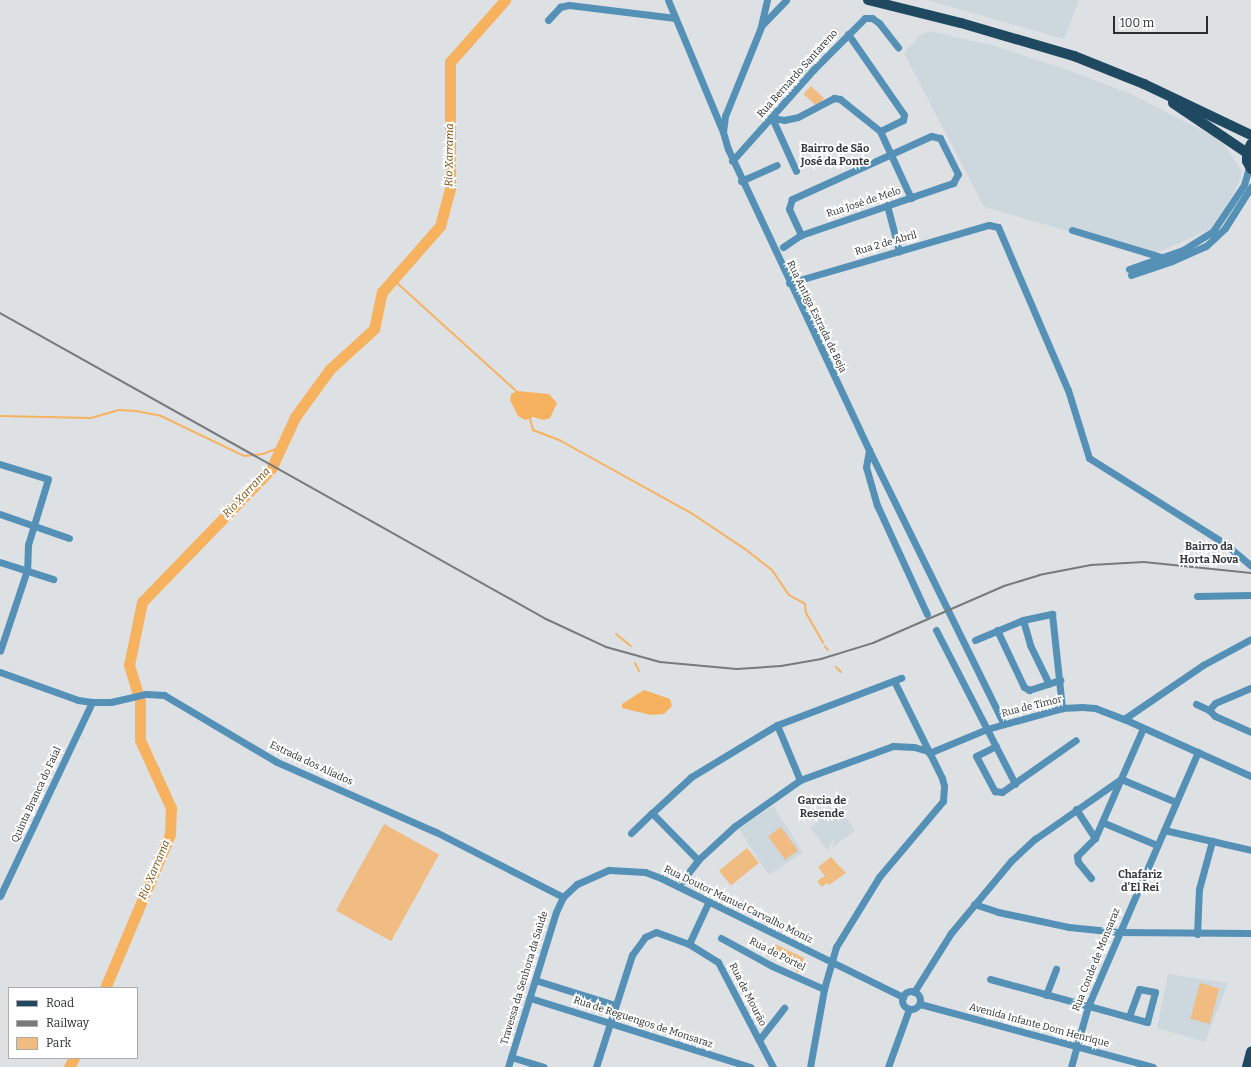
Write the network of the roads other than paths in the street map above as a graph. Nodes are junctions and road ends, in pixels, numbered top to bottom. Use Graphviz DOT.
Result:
graph roads {
  1 [pos="668,0"];
  2 [pos="767,0"];
  3 [pos="786,0"];
  4 [pos="868,0"];
  5 [pos="675,18"];
  6 [pos="548,20"];
  7 [pos="761,27"];
  8 [pos="848,34"];
  9 [pos="898,47"];
  10 [pos="1144,84"];
  11 [pos="772,118"];
  12 [pos="880,131"];
  13 [pos="723,132"];
  14 [pos="1251,135"];
  15 [pos="1249,148"];
  16 [pos="892,154"];
  17 [pos="732,161"];
  18 [pos="777,165"];
  19 [pos="1250,168"];
  20 [pos="796,171"];
  21 [pos="741,181"];
  22 [pos="1251,187"];
  23 [pos="911,198"];
  24 [pos="887,205"];
  25 [pos="1072,230"];
  26 [pos="801,235"];
  27 [pos="769,241"];
  28 [pos="783,247"];
  29 [pos="899,251"];
  30 [pos="1162,257"];
  31 [pos="1172,261"];
  32 [pos="778,262"];
  33 [pos="789,283"];
  34 [pos="869,450"];
  35 [pos="0,464"];
  36 [pos="0,514"];
  37 [pos="33,526"];
  38 [pos="69,538"];
  39 [pos="0,562"];
  40 [pos="1251,566"];
  41 [pos="27,570"];
  42 [pos="53,579"];
  43 [pos="1251,595"];
  44 [pos="1198,596"];
  45 [pos="927,614"];
  46 [pos="1023,620"];
  47 [pos="936,630"];
  48 [pos="997,630"];
  49 [pos="1251,639"];
  50 [pos="975,640"];
  51 [pos="0,650"];
  52 [pos="0,672"];
  53 [pos="902,678"];
  54 [pos="1060,680"];
  55 [pos="894,681"];
  56 [pos="1049,684"];
  57 [pos="1251,688"];
  58 [pos="92,702"];
  59 [pos="1196,704"];
  60 [pos="1062,708"];
  61 [pos="1209,710"];
  62 [pos="1124,719"];
  63 [pos="1004,724"];
  64 [pos="777,725"];
  65 [pos="1143,728"];
  66 [pos="987,729"];
  67 [pos="1251,732"];
  68 [pos="1076,740"];
  69 [pos="996,746"];
  70 [pos="929,752"];
  71 [pos="1198,752"];
  72 [pos="1251,776"];
  73 [pos="1121,779"];
  74 [pos="800,780"];
  75 [pos="1015,784"];
  76 [pos="1176,802"];
  77 [pos="1076,809"];
  78 [pos="652,813"];
  79 [pos="1102,822"];
  80 [pos="1164,830"];
  81 [pos="632,833"];
  82 [pos="1095,838"];
  83 [pos="1212,841"];
  84 [pos="1157,845"];
  85 [pos="1251,850"];
  86 [pos="698,860"];
  87 [pos="1091,878"];
  88 [pos="678,886"];
  89 [pos="0,896"];
  90 [pos="563,897"];
  91 [pos="709,901"];
  92 [pos="974,904"];
  93 [pos="1118,932"];
  94 [pos="1251,933"];
  95 [pos="1197,934"];
  96 [pos="721,938"];
  97 [pos="689,944"];
  98 [pos="831,960"];
  99 [pos="1056,969"];
  100 [pos="535,980"];
  101 [pos="990,980"];
  102 [pos="824,989"];
  103 [pos="914,992"];
  104 [pos="1046,994"];
  105 [pos="903,996"];
  106 [pos="530,998"];
  107 [pos="920,1004"];
  108 [pos="615,1005"];
  109 [pos="1088,1006"];
  110 [pos="784,1008"];
  111 [pos="908,1009"];
  112 [pos="1129,1017"];
  113 [pos="610,1022"];
  114 [pos="759,1040"];
  115 [pos="1076,1046"];
  116 [pos="1251,1052"];
  117 [pos="511,1057"];
  118 [pos="508,1067"];
  119 [pos="543,1067"];
  120 [pos="596,1067"];
  121 [pos="750,1067"];
  122 [pos="773,1067"];
  123 [pos="810,1067"];
  124 [pos="888,1067"];
  125 [pos="1071,1067"];
  126 [pos="1153,1067"];
  127 [pos="1247,1067"];
  1 -- 5 [label="street"];
  2 -- 7 [label="street"];
  3 -- 7 [label="street"];
  4 -- 10 [label="main road"];
  5 -- 6 [label="street"];
  5 -- 13 [label="street"];
  7 -- 13 [label="street, Rua Antiga Estrada de Beja"];
  8 -- 9 [label="street, Rua Bernardo Santareno"];
  8 -- 11 [label="street, Rua Bernardo Santareno"];
  8 -- 12 [label="street"];
  10 -- 14 [label="main road"];
  10 -- 15 [label="main road"];
  11 -- 12 [label="street"];
  11 -- 17 [label="street, Rua Bernardo Santareno"];
  11 -- 20 [label="street"];
  12 -- 16 [label="street"];
  13 -- 17 [label="street, Rua Antiga Estrada de Beja"];
  15 -- 19 [label="main road"];
  16 -- 23 [label="street"];
  16 -- 23 [label="street, Rua José de Melo"];
  16 -- 26 [label="street"];
  17 -- 21 [label="street, Rua Antiga Estrada de Beja"];
  18 -- 21 [label="street"];
  19 -- 30 [label="street"];
  21 -- 27 [label="street, Rua Antiga Estrada de Beja"];
  22 -- 31 [label="street"];
  23 -- 24 [label="street, Rua José de Melo"];
  24 -- 26 [label="street, Rua José de Melo"];
  24 -- 29 [label="street"];
  25 -- 30 [label="street"];
  26 -- 28 [label="street, Rua José de Melo"];
  27 -- 28 [label="street"];
  27 -- 32 [label="street, Rua Antiga Estrada de Beja"];
  28 -- 32 [label="street"];
  29 -- 33 [label="street, Rua 2 de Abril"];
  29 -- 40 [label="street, Rua 2 de Abril"];
  30 -- 31 [label="street"];
  30 -- 31 [label="street"];
  32 -- 33 [label="street, Rua Antiga Estrada de Beja"];
  33 -- 34 [label="street, Rua Antiga Estrada de Beja"];
  34 -- 45 [label="street"];
  34 -- 63 [label="street, Rua Antiga Estrada de Beja"];
  35 -- 37 [label="street"];
  36 -- 37 [label="street"];
  37 -- 38 [label="street"];
  37 -- 41 [label="street"];
  39 -- 41 [label="street"];
  41 -- 42 [label="street"];
  41 -- 51 [label="street"];
  43 -- 44 [label="street"];
  46 -- 48 [label="street"];
  46 -- 54 [label="street"];
  46 -- 56 [label="street"];
  47 -- 66 [label="street"];
  48 -- 50 [label="street"];
  48 -- 56 [label="street"];
  49 -- 62 [label="street"];
  52 -- 58 [label="street, Estrada dos Aliados"];
  53 -- 55 [label="street"];
  54 -- 56 [label="street"];
  54 -- 60 [label="street"];
  55 -- 64 [label="street"];
  55 -- 70 [label="street"];
  57 -- 61 [label="street"];
  58 -- 89 [label="street, Quinta Branca do Faial"];
  58 -- 90 [label="street, Estrada dos Aliados"];
  59 -- 61 [label="street"];
  60 -- 62 [label="street, Rua de Timor"];
  60 -- 63 [label="street, Rua de Timor"];
  61 -- 67 [label="street"];
  62 -- 65 [label="street, Rua de Timor"];
  63 -- 66 [label="street, Rua de Timor"];
  64 -- 74 [label="street"];
  64 -- 78 [label="street"];
  65 -- 71 [label="street, Rua de Timor"];
  65 -- 73 [label="street"];
  66 -- 69 [label="street"];
  66 -- 70 [label="street, Rua de Timor"];
  68 -- 75 [label="street"];
  69 -- 75 [label="street"];
  69 -- 75 [label="street"];
  70 -- 74 [label="street"];
  70 -- 98 [label="street"];
  71 -- 72 [label="street, Rua de Timor"];
  71 -- 76 [label="street, Rua Conde de Monsaraz"];
  73 -- 76 [label="street"];
  73 -- 77 [label="street"];
  73 -- 79 [label="street"];
  74 -- 86 [label="street"];
  76 -- 80 [label="street, Rua Conde de Monsaraz"];
  77 -- 82 [label="street"];
  77 -- 92 [label="street"];
  78 -- 81 [label="street"];
  78 -- 86 [label="street"];
  79 -- 82 [label="street"];
  79 -- 84 [label="street"];
  80 -- 83 [label="street"];
  80 -- 84 [label="street, Rua Conde de Monsaraz"];
  82 -- 87 [label="street"];
  83 -- 85 [label="street"];
  83 -- 95 [label="street"];
  84 -- 93 [label="street, Rua Conde de Monsaraz"];
  86 -- 88 [label="street"];
  88 -- 90 [label="street, Rua Doutor Manuel Carvalho Moniz"];
  88 -- 91 [label="street, Rua Doutor Manuel Carvalho Moniz"];
  90 -- 100 [label="street, Travessa da Senhora da Saúde"];
  91 -- 97 [label="street"];
  91 -- 98 [label="street, Rua Doutor Manuel Carvalho Moniz"];
  92 -- 93 [label="street"];
  92 -- 103 [label="street"];
  93 -- 95 [label="street"];
  93 -- 109 [label="street, Rua Conde de Monsaraz"];
  94 -- 95 [label="street"];
  96 -- 102 [label="street, Rua de Portel"];
  97 -- 108 [label="street, Rua de Mourão"];
  97 -- 114 [label="street, Rua de Mourão"];
  98 -- 102 [label="street"];
  98 -- 105 [label="street, Rua Doutor Manuel Carvalho Moniz"];
  99 -- 104 [label="street"];
  100 -- 106 [label="street, Travessa da Senhora da Saúde"];
  100 -- 108 [label="street, Rua de Reguengos de Monsaraz"];
  101 -- 104 [label="street"];
  102 -- 123 [label="street"];
  103 -- 105 [label="street"];
  103 -- 107 [label="street"];
  104 -- 109 [label="street"];
  105 -- 111 [label="street"];
  106 -- 113 [label="street, Rua de Reguengos de Monsaraz"];
  106 -- 117 [label="street, Travessa da Senhora da Saúde"];
  107 -- 111 [label="street"];
  107 -- 115 [label="street, Avenida Infante Dom Henrique"];
  108 -- 113 [label="street, Rua de Mourão"];
  109 -- 112 [label="street"];
  109 -- 115 [label="street, Rua Conde de Monsaraz"];
  110 -- 114 [label="street"];
  111 -- 124 [label="street"];
  112 -- 112 [label="street"];
  113 -- 120 [label="street, Rua de Mourão"];
  113 -- 121 [label="street, Rua de Reguengos de Monsaraz"];
  114 -- 122 [label="street, Rua de Mourão"];
  115 -- 125 [label="street, Rua Conde de Monsaraz"];
  115 -- 126 [label="street, Avenida Infante Dom Henrique"];
  116 -- 127 [label="main road"];
  117 -- 118 [label="street, Travessa da Senhora da Saúde"];
  117 -- 119 [label="street"];
}
